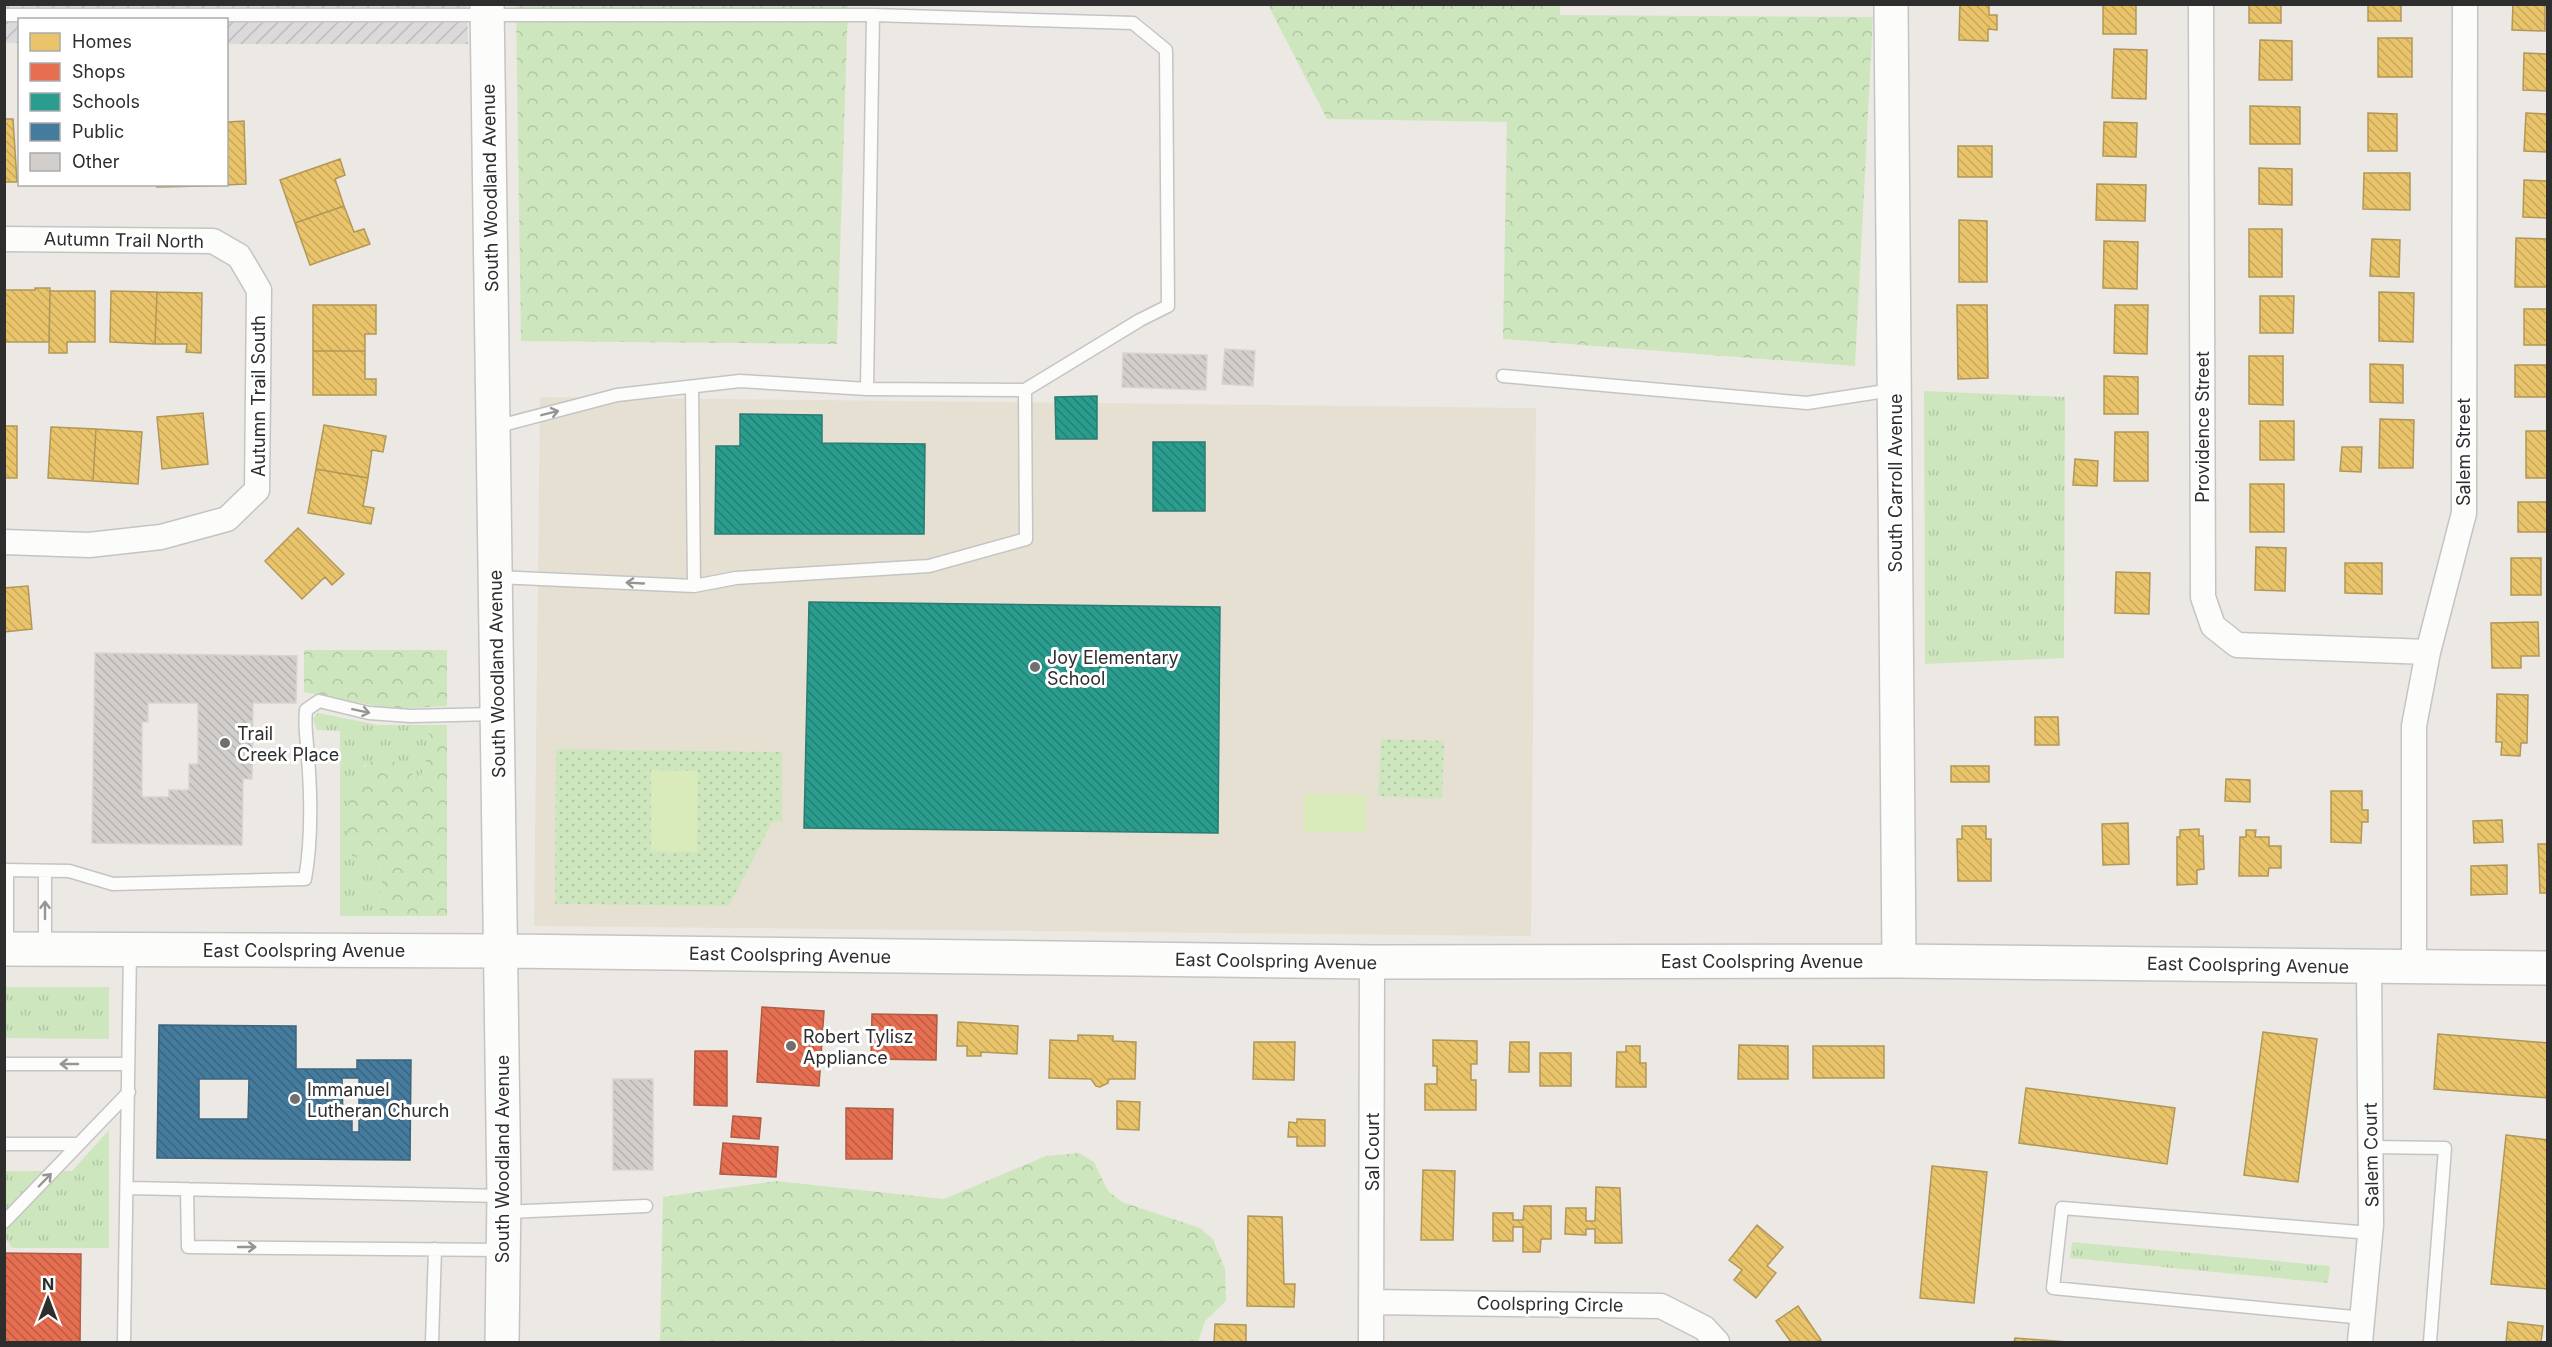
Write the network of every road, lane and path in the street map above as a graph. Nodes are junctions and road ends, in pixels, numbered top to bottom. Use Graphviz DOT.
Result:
graph roads {
  1 [pos="1891,4"];
  2 [pos="2201,4"];
  3 [pos="2465,4"];
  4 [pos="274,10"];
  5 [pos="346,10"];
  6 [pos="487,10"];
  7 [pos="4,15"];
  8 [pos="873,15"];
  9 [pos="4,239"];
  10 [pos="239,256"];
  11 [pos="1503,376"];
  12 [pos="692,387"];
  13 [pos="867,389"];
  14 [pos="1025,390"];
  15 [pos="1894,390"];
  16 [pos="493,427"];
  17 [pos="4,542"];
  18 [pos="495,577"];
  19 [pos="694,586"];
  20 [pos="2428,652"];
  21 [pos="497,713"];
  22 [pos="6,870"];
  23 [pos="45,871"];
  24 [pos="6,949"];
  25 [pos="45,949"];
  26 [pos="130,950"];
  27 [pos="501,951"];
  28 [pos="1899,961"];
  29 [pos="1372,962"];
  30 [pos="2369,966"];
  31 [pos="2414,967"];
  32 [pos="2547,968"];
  33 [pos="4,1064"];
  34 [pos="128,1064"];
  35 [pos="129,1092"];
  36 [pos="4,1144"];
  37 [pos="79,1144"];
  38 [pos="2371,1147"];
  39 [pos="129,1188"];
  40 [pos="187,1189"];
  41 [pos="504,1204"];
  42 [pos="646,1206"];
  43 [pos="4,1222"];
  44 [pos="2371,1233"];
  45 [pos="435,1249"];
  46 [pos="503,1250"];
  47 [pos="1371,1302"];
  48 [pos="2364,1318"];
  49 [pos="124,1342"];
  50 [pos="432,1342"];
  51 [pos="502,1342"];
  52 [pos="1371,1342"];
  53 [pos="1717,1342"];
  54 [pos="2360,1342"];
  55 [pos="2430,1342"];
  1 -- 15 [label="street, South Carroll Avenue"];
  2 -- 20 [label="street, Providence Street"];
  3 -- 20 [label="street, Salem Street"];
  4 -- 5 [label="lane"];
  4 -- 7 [label="lane"];
  5 -- 6 [label="lane"];
  6 -- 8 [label="lane"];
  6 -- 16 [label="street, South Woodland Avenue"];
  8 -- 13 [label="lane"];
  8 -- 14 [label="lane"];
  9 -- 10 [label="street, Autumn Trail North"];
  10 -- 17 [label="street, Autumn Trail South"];
  11 -- 15 [label="lane"];
  12 -- 13 [label="lane"];
  16 -- 12 [label="lane, one-way"];
  12 -- 19 [label="lane"];
  13 -- 14 [label="lane"];
  14 -- 19 [label="lane"];
  15 -- 28 [label="street, South Carroll Avenue"];
  16 -- 18 [label="street, South Woodland Avenue"];
  19 -- 18 [label="lane, one-way"];
  18 -- 21 [label="street, South Woodland Avenue"];
  20 -- 31 [label="street, Salem Street"];
  23 -- 21 [label="lane, one-way"];
  21 -- 27 [label="street, South Woodland Avenue"];
  22 -- 23 [label="lane"];
  22 -- 24 [label="lane"];
  25 -- 23 [label="lane, one-way"];
  24 -- 25 [label="street, East Coolspring Avenue"];
  25 -- 26 [label="street, East Coolspring Avenue"];
  26 -- 27 [label="street, East Coolspring Avenue"];
  26 -- 34 [label="lane"];
  27 -- 29 [label="street, East Coolspring Avenue"];
  27 -- 41 [label="street, South Woodland Avenue"];
  28 -- 29 [label="street, East Coolspring Avenue"];
  28 -- 30 [label="street, East Coolspring Avenue"];
  29 -- 47 [label="street, Sal Court"];
  30 -- 31 [label="street, East Coolspring Avenue"];
  30 -- 38 [label="street, Salem Court"];
  31 -- 32 [label="street, East Coolspring Avenue"];
  34 -- 33 [label="lane, one-way"];
  34 -- 35 [label="lane"];
  35 -- 37 [label="lane"];
  35 -- 39 [label="lane"];
  36 -- 37 [label="lane"];
  43 -- 37 [label="lane, one-way"];
  38 -- 44 [label="street, Salem Court"];
  38 -- 55 [label="lane"];
  39 -- 40 [label="lane"];
  39 -- 49 [label="lane"];
  40 -- 41 [label="lane"];
  40 -- 45 [label="lane, one-way"];
  41 -- 42 [label="lane"];
  41 -- 46 [label="street, South Woodland Avenue"];
  44 -- 48 [label="street, Salem Court"];
  44 -- 48 [label="lane"];
  45 -- 46 [label="lane"];
  45 -- 50 [label="lane"];
  46 -- 51 [label="street, South Woodland Avenue"];
  47 -- 52 [label="street, Sal Court"];
  47 -- 53 [label="street, Coolspring Circle"];
  48 -- 54 [label="street, Salem Court"];
}
